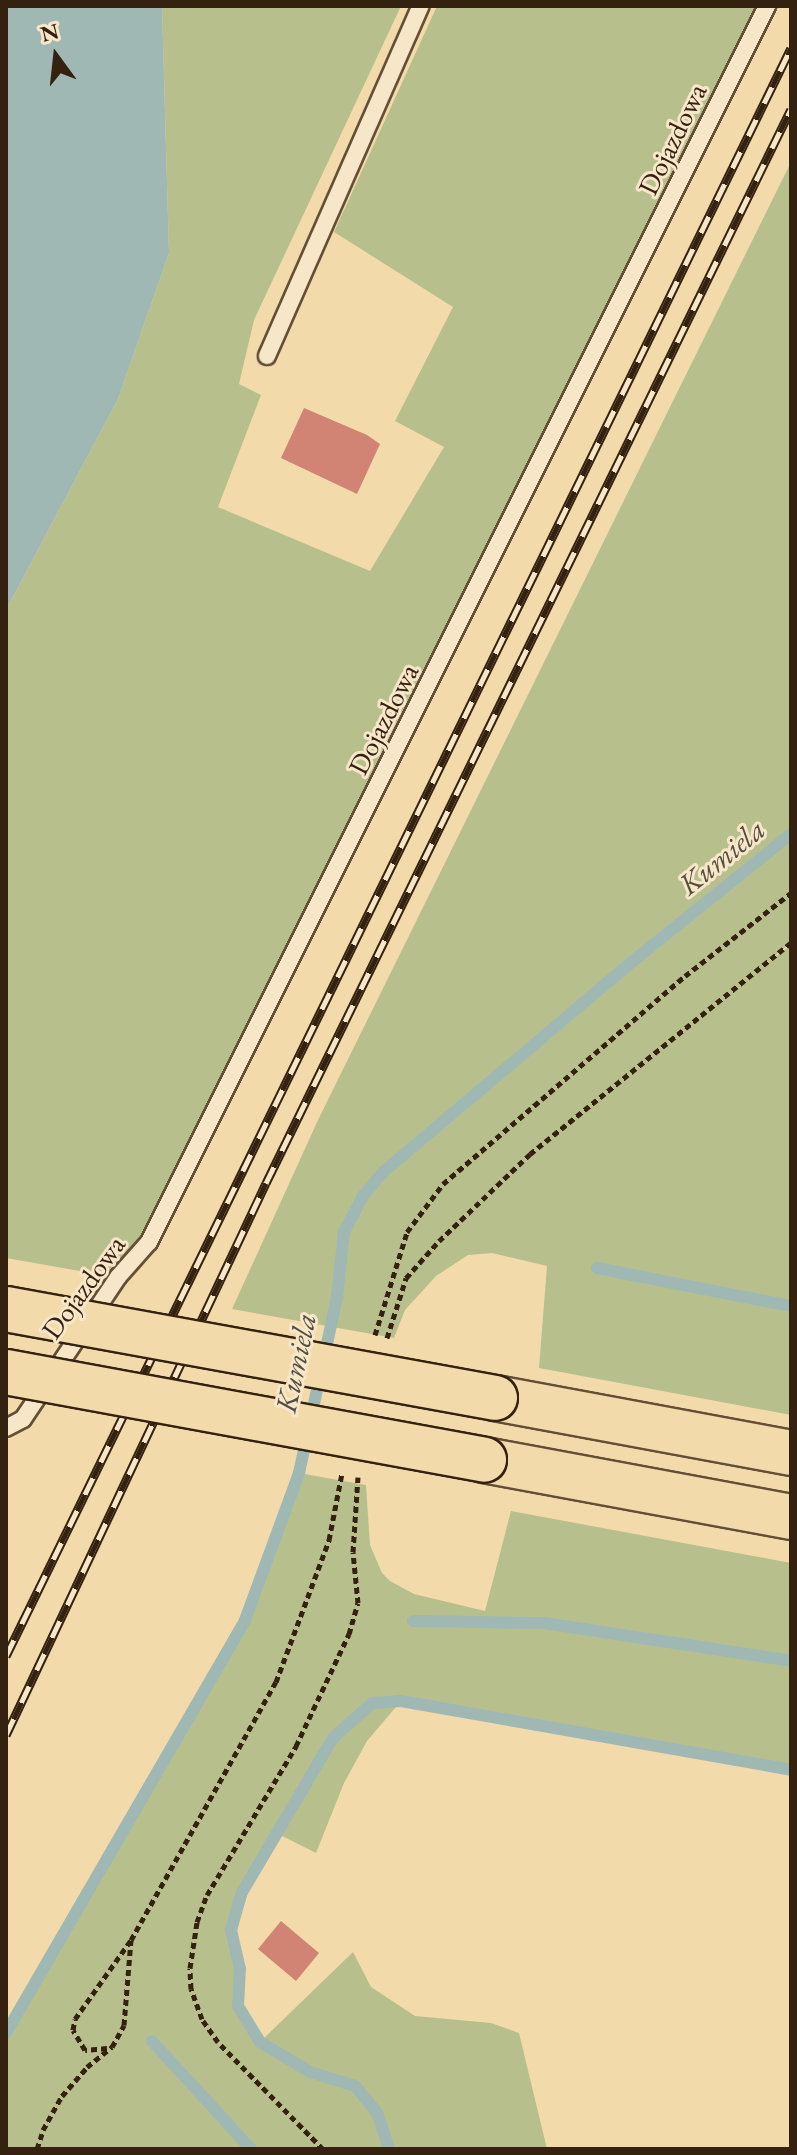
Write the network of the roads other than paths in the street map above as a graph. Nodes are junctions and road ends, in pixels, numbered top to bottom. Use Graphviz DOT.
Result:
graph roads {
  1 [pos="421,6"];
  2 [pos="767,6"];
  3 [pos="267,356"];
  4 [pos="6,1309"];
  5 [pos="6,1372"];
  6 [pos="6,1428"];
  7 [pos="791,1453"];
  8 [pos="791,1517"];
  1 -- 3 [label="lane"];
  2 -- 6 [label="lane, Dojazdowa"];
  4 -- 7 [label="highway, bridge"];
  5 -- 8 [label="highway, bridge"];
}
